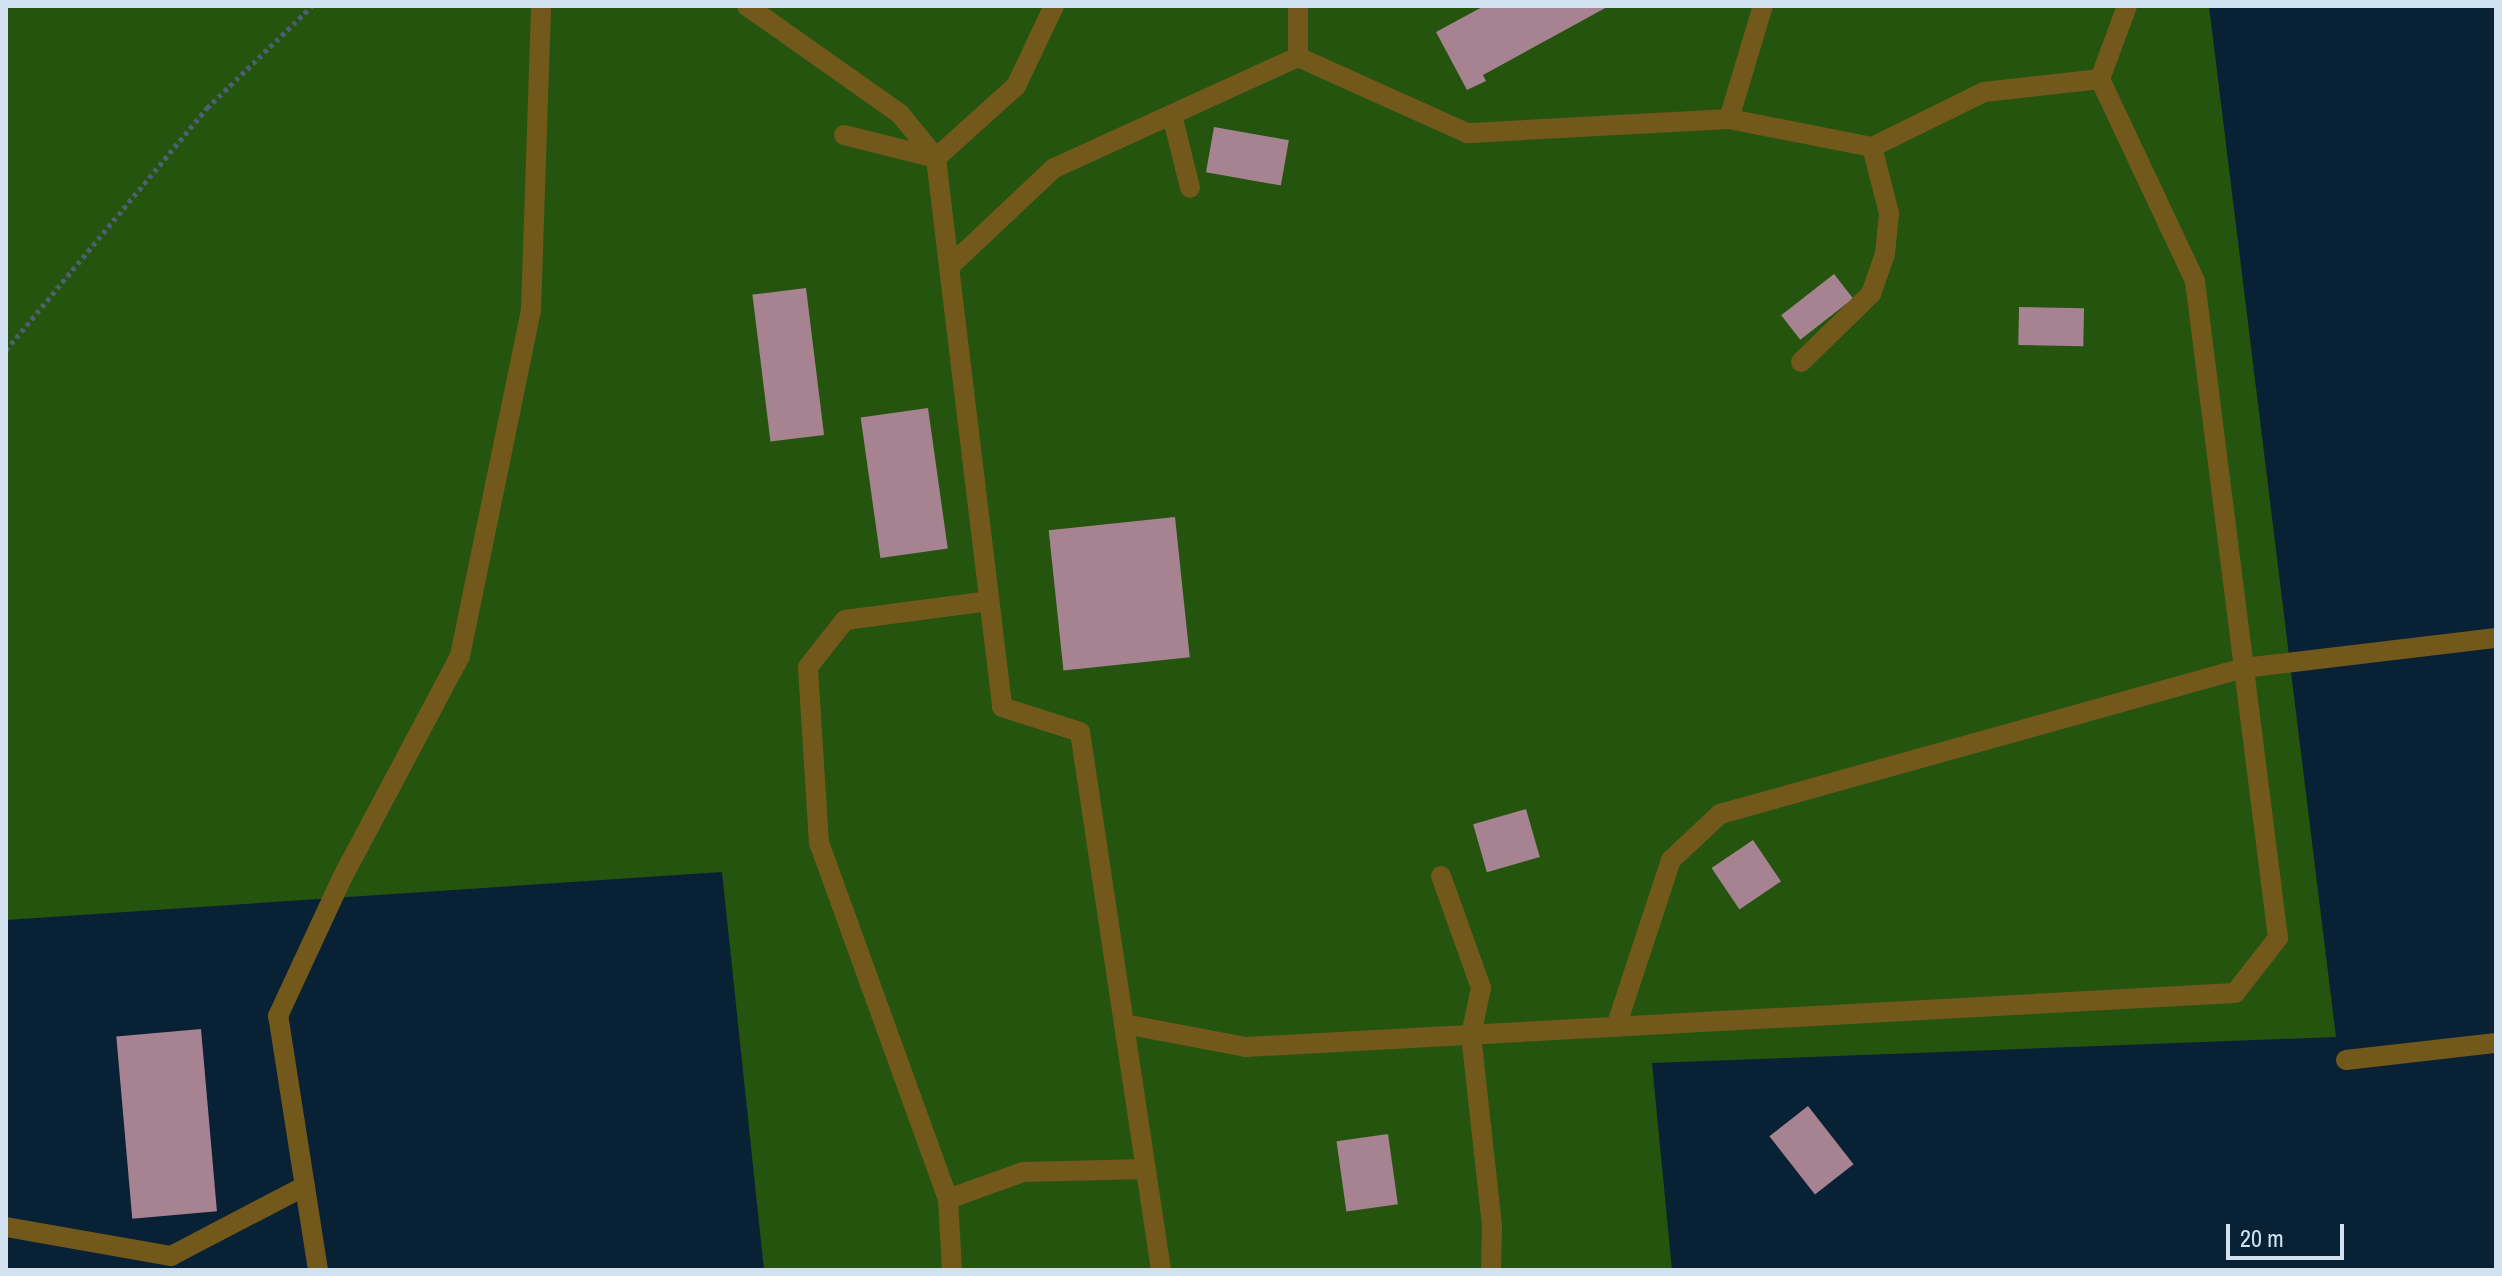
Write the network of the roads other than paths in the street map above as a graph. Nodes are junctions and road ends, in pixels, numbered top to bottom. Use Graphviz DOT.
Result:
graph roads {
  1 [pos="541,6"];
  2 [pos="747,6"];
  3 [pos="1054,6"];
  4 [pos="1298,6"];
  5 [pos="1763,6"];
  6 [pos="2127,6"];
  7 [pos="1298,57"];
  8 [pos="2100,79"];
  9 [pos="1172,115"];
  10 [pos="1729,119"];
  11 [pos="844,135"];
  12 [pos="1872,147"];
  13 [pos="936,158"];
  14 [pos="1190,188"];
  15 [pos="949,267"];
  16 [pos="1801,362"];
  17 [pos="989,601"];
  18 [pos="2496,638"];
  19 [pos="2244,668"];
  20 [pos="1441,876"];
  21 [pos="1124,1024"];
  22 [pos="1616,1027"];
  23 [pos="1471,1035"];
  24 [pos="2496,1043"];
  25 [pos="2346,1060"];
  26 [pos="1146,1169"];
  27 [pos="305,1186"];
  28 [pos="948,1199"];
  29 [pos="6,1227"];
  30 [pos="318,1270"];
  31 [pos="952,1270"];
  32 [pos="1161,1270"];
  33 [pos="1491,1270"];
  1 -- 27 [label="lane"];
  2 -- 13 [label="lane"];
  3 -- 13 [label="lane"];
  4 -- 7 [label="lane"];
  5 -- 10 [label="lane"];
  6 -- 8 [label="lane"];
  7 -- 9 [label="lane"];
  7 -- 10 [label="lane"];
  8 -- 12 [label="lane"];
  8 -- 19 [label="lane"];
  9 -- 14 [label="lane"];
  9 -- 15 [label="lane"];
  10 -- 12 [label="lane"];
  11 -- 13 [label="lane"];
  12 -- 16 [label="lane"];
  13 -- 15 [label="lane"];
  15 -- 17 [label="lane"];
  17 -- 21 [label="lane"];
  17 -- 28 [label="lane"];
  18 -- 19 [label="lane"];
  19 -- 22 [label="lane"];
  19 -- 22 [label="lane"];
  20 -- 23 [label="lane"];
  21 -- 23 [label="lane"];
  21 -- 26 [label="lane"];
  22 -- 23 [label="lane"];
  23 -- 33 [label="lane"];
  24 -- 25 [label="lane"];
  26 -- 28 [label="lane"];
  26 -- 32 [label="lane"];
  27 -- 29 [label="lane"];
  27 -- 30 [label="lane"];
  28 -- 31 [label="lane"];
}
